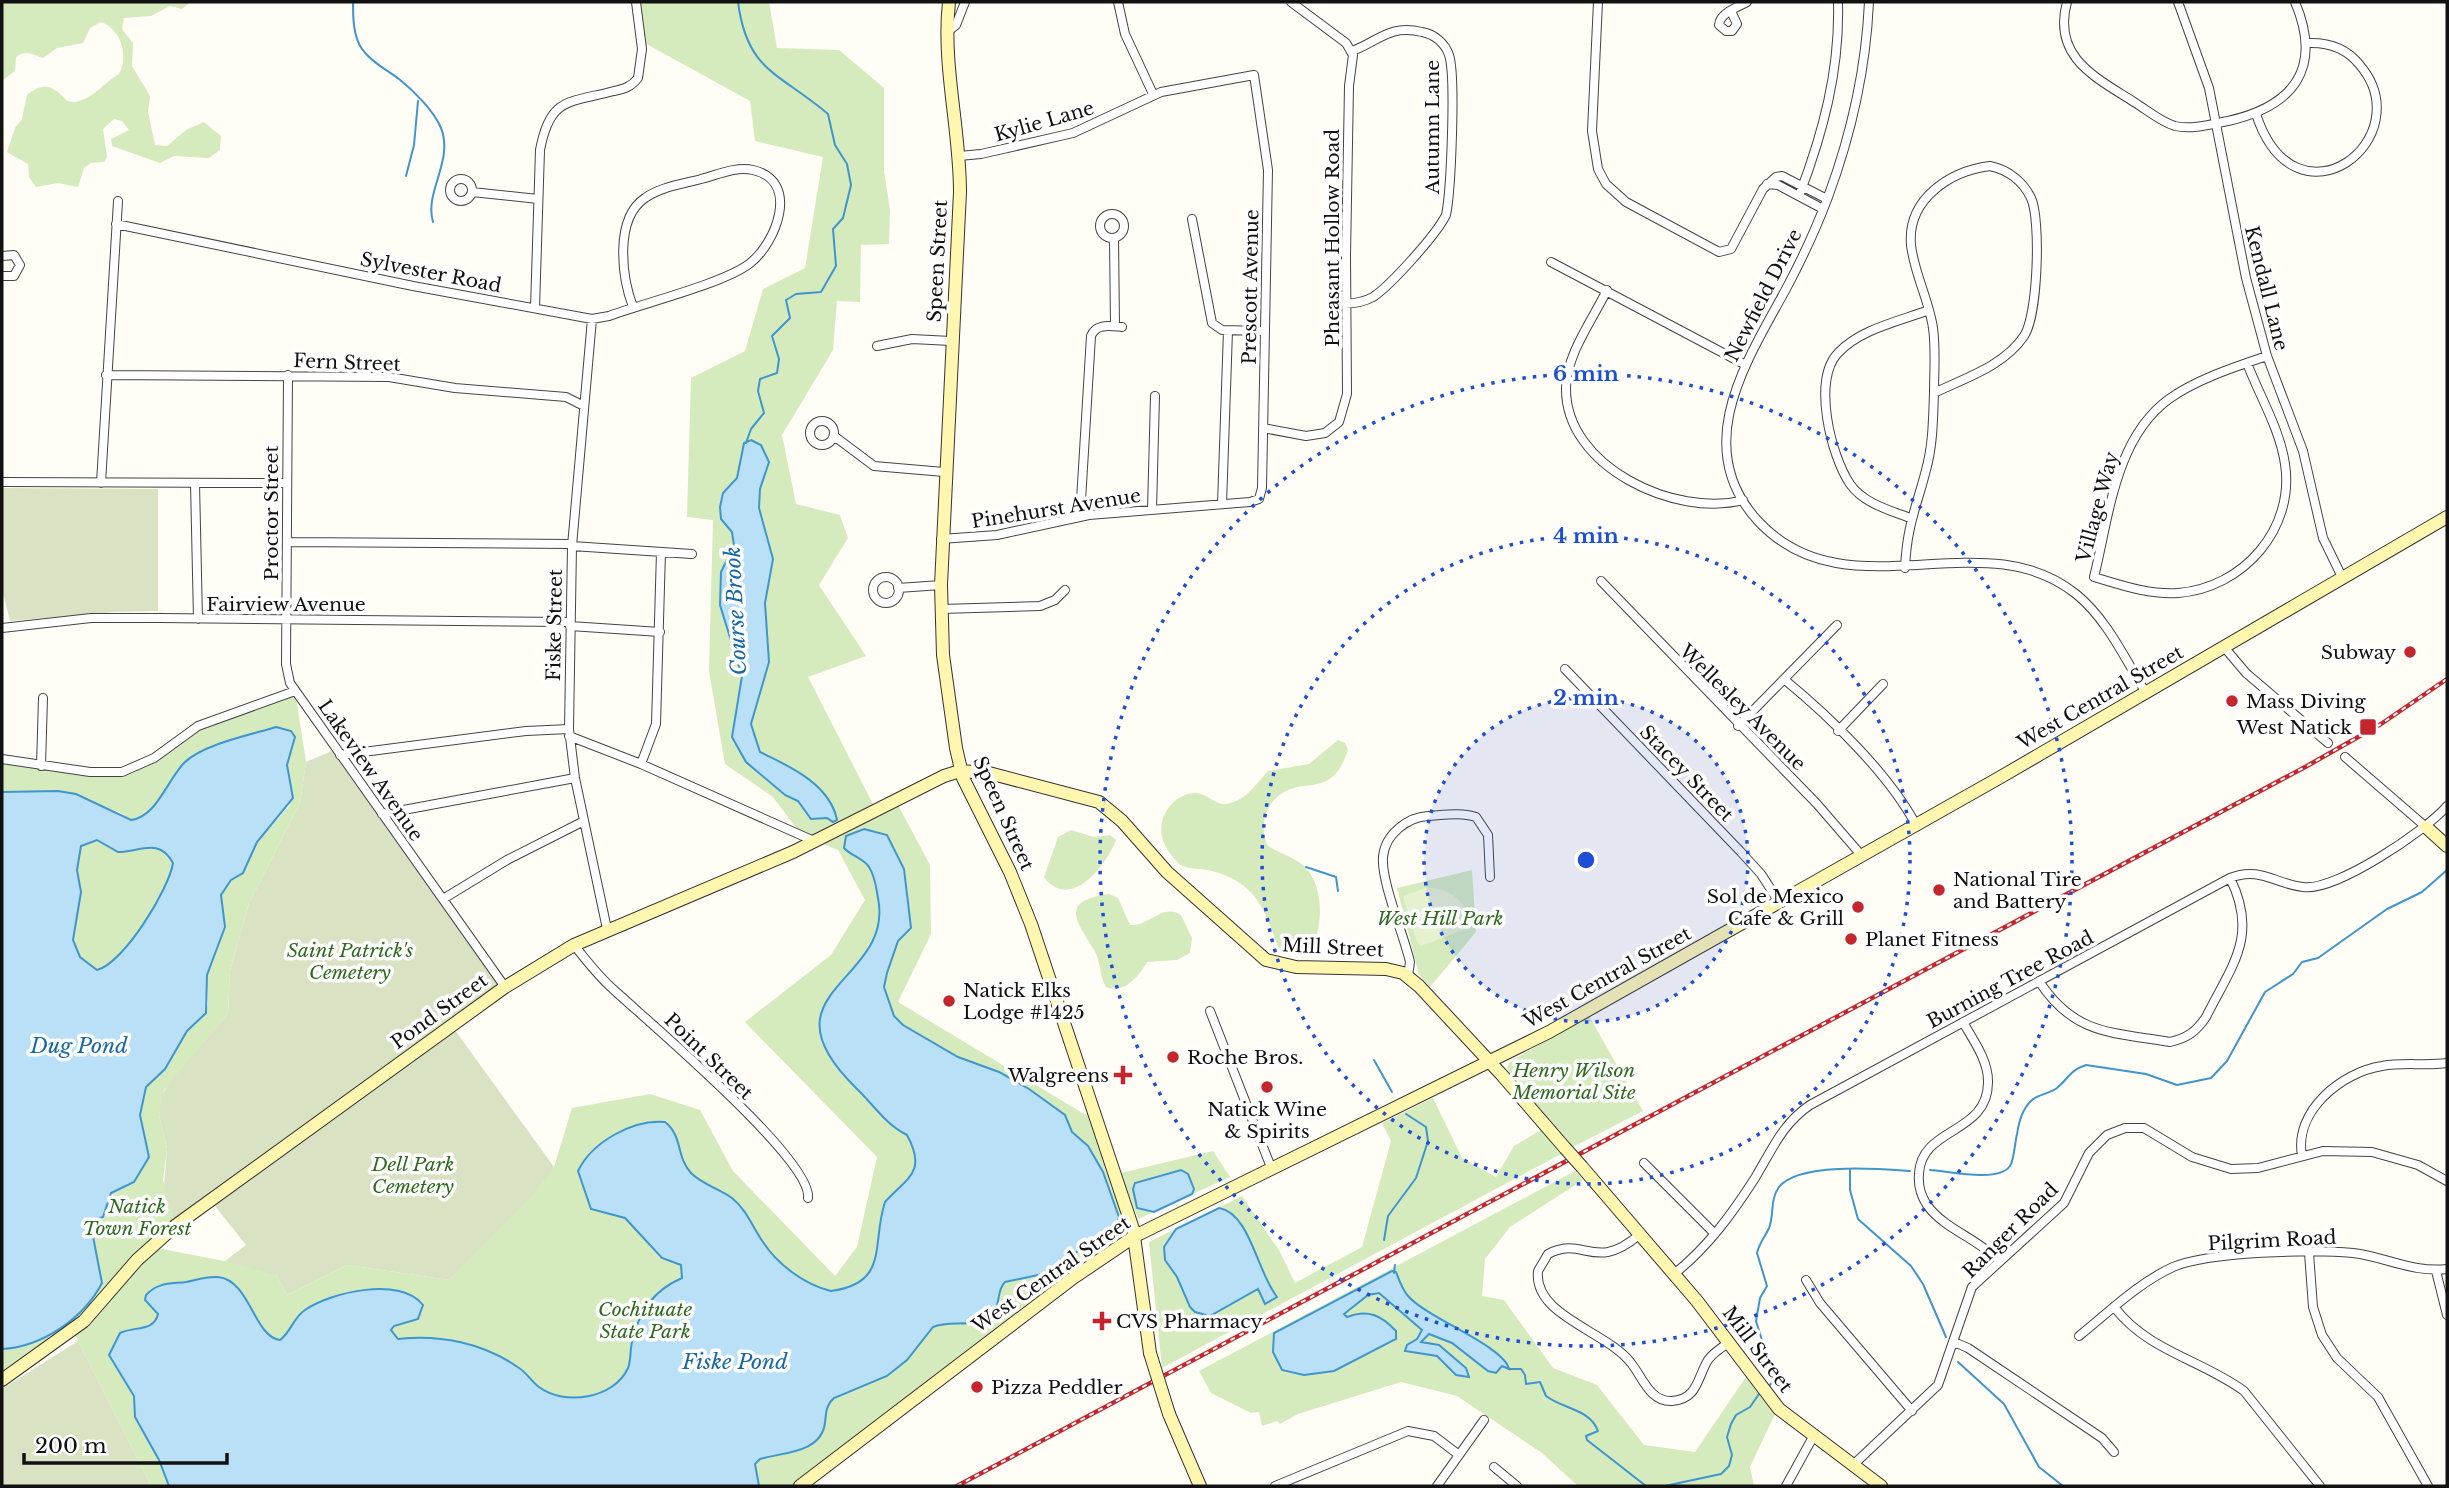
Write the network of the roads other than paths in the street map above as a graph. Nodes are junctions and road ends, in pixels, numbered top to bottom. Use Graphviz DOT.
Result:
graph roads {
  1 [pos="636,2"];
  2 [pos="949,2"];
  3 [pos="965,2"];
  4 [pos="1118,2"];
  5 [pos="1291,2"];
  6 [pos="1598,2"];
  7 [pos="1746,2"];
  8 [pos="1838,2"];
  9 [pos="1869,2"];
  10 [pos="2067,2"];
  11 [pos="2178,2"];
  12 [pos="2295,2"];
  13 [pos="1731,10"];
  14 [pos="947,33"];
  15 [pos="2307,43"];
  16 [pos="1352,51"];
  17 [pos="1254,75"];
  18 [pos="1153,94"];
  19 [pos="2256,114"];
  20 [pos="2216,123"];
  21 [pos="959,156"];
  22 [pos="1767,184"];
  23 [pos="1802,186"];
  24 [pos="472,192"];
  25 [pos="1798,196"];
  26 [pos="538,199"];
  27 [pos="1827,199"];
  28 [pos="118,201"];
  29 [pos="1823,209"];
  30 [pos="1192,219"];
  31 [pos="116,224"];
  32 [pos="1114,238"];
  33 [pos="2,256"];
  34 [pos="1551,262"];
  35 [pos="2,275"];
  36 [pos="1607,290"];
  37 [pos="1346,304"];
  38 [pos="633,307"];
  39 [pos="535,308"];
  40 [pos="1929,310"];
  41 [pos="592,319"];
  42 [pos="1225,330"];
  43 [pos="1264,331"];
  44 [pos="951,341"];
  45 [pos="877,346"];
  46 [pos="2267,356"];
  47 [pos="2247,363"];
  48 [pos="1744,364"];
  49 [pos="106,375"];
  50 [pos="288,375"];
  51 [pos="1934,393"];
  52 [pos="1155,396"];
  53 [pos="584,406"];
  54 [pos="1263,428"];
  55 [pos="834,436"];
  56 [pos="944,472"];
  57 [pos="2,482"];
  58 [pos="195,482"];
  59 [pos="101,483"];
  60 [pos="287,483"];
  61 [pos="1259,499"];
  62 [pos="1743,500"];
  63 [pos="1222,504"];
  64 [pos="1152,510"];
  65 [pos="1080,517"];
  66 [pos="2447,517"];
  67 [pos="1910,518"];
  68 [pos="941,539"];
  69 [pos="287,542"];
  70 [pos="572,545"];
  71 [pos="661,552"];
  72 [pos="692,554"];
  73 [pos="1905,568"];
  74 [pos="2342,577"];
  75 [pos="1601,581"];
  76 [pos="941,585"];
  77 [pos="898,588"];
  78 [pos="1065,590"];
  79 [pos="941,609"];
  80 [pos="198,619"];
  81 [pos="286,619"];
  82 [pos="570,624"];
  83 [pos="1837,625"];
  84 [pos="2,628"];
  85 [pos="660,632"];
  86 [pos="2224,647"];
  87 [pos="1565,669"];
  88 [pos="1785,680"];
  89 [pos="1883,684"];
  90 [pos="296,691"];
  91 [pos="2146,693"];
  92 [pos="43,698"];
  93 [pos="1738,726"];
  94 [pos="1838,730"];
  95 [pos="569,733"];
  96 [pos="2328,743"];
  97 [pos="340,755"];
  98 [pos="2345,757"];
  99 [pos="2,758"];
  100 [pos="641,764"];
  101 [pos="41,766"];
  102 [pos="960,771"];
  103 [pos="575,778"];
  104 [pos="2447,806"];
  105 [pos="382,814"];
  106 [pos="584,821"];
  107 [pos="1916,825"];
  108 [pos="2426,827"];
  109 [pos="814,841"];
  110 [pos="2447,846"];
  111 [pos="1862,856"];
  112 [pos="1490,877"];
  113 [pos="2230,878"];
  114 [pos="443,899"];
  115 [pos="1779,902"];
  116 [pos="607,929"];
  117 [pos="574,945"];
  118 [pos="1408,976"];
  119 [pos="2039,981"];
  120 [pos="505,987"];
  121 [pos="1210,1012"];
  122 [pos="1963,1022"];
  123 [pos="1490,1063"];
  124 [pos="2447,1063"];
  125 [pos="2302,1155"];
  126 [pos="1644,1163"];
  127 [pos="1272,1170"];
  128 [pos="2447,1181"];
  129 [pos="808,1198"];
  130 [pos="1715,1234"];
  131 [pos="1639,1235"];
  132 [pos="1135,1236"];
  133 [pos="2309,1253"];
  134 [pos="1999,1261"];
  135 [pos="2447,1269"];
  136 [pos="2436,1271"];
  137 [pos="1674,1274"];
  138 [pos="1806,1280"];
  139 [pos="2115,1308"];
  140 [pos="2447,1315"];
  141 [pos="2078,1336"];
  142 [pos="1954,1342"];
  143 [pos="1728,1343"];
  144 [pos="2,1380"];
  145 [pos="1912,1410"];
  146 [pos="1485,1419"];
  147 [pos="1812,1437"];
  148 [pos="2114,1452"];
  149 [pos="1459,1455"];
  150 [pos="1852,1466"];
  151 [pos="1494,1467"];
  152 [pos="2424,1485"];
  153 [pos="800,1486"];
  154 [pos="1200,1486"];
  155 [pos="1275,1486"];
  156 [pos="1437,1486"];
  157 [pos="1517,1486"];
  158 [pos="1786,1486"];
  159 [pos="1881,1486"];
  160 [pos="2320,1486"];
  1 -- 26 [label="street"];
  2 -- 14 [label="street, Speen Street"];
  3 -- 14 [label="street"];
  4 -- 18 [label="street"];
  5 -- 16 [label="street"];
  6 -- 22 [label="street"];
  7 -- 13 [label="street"];
  8 -- 23 [label="street"];
  9 -- 27 [label="street, Newfield Drive"];
  10 -- 20 [label="street"];
  11 -- 20 [label="street, Kendall Lane"];
  12 -- 15 [label="street"];
  14 -- 21 [label="street, Speen Street"];
  15 -- 19 [label="street"];
  15 -- 19 [label="street"];
  16 -- 37 [label="street, Pheasant Hollow Road"];
  16 -- 37 [label="street, Autumn Lane"];
  17 -- 18 [label="street, Kylie Lane"];
  17 -- 43 [label="street, Prescott Avenue"];
  18 -- 21 [label="street, Kylie Lane"];
  19 -- 20 [label="street"];
  20 -- 46 [label="street, Kendall Lane"];
  21 -- 44 [label="street, Speen Street"];
  22 -- 23 [label="street"];
  22 -- 25 [label="street"];
  23 -- 25 [label="street"];
  23 -- 27 [label="street"];
  24 -- 26 [label="street"];
  25 -- 29 [label="street"];
  26 -- 39 [label="street"];
  27 -- 29 [label="street, Newfield Drive"];
  28 -- 31 [label="street"];
  29 -- 48 [label="street, Newfield Drive"];
  30 -- 42 [label="street"];
  31 -- 39 [label="street, Sylvester Road"];
  31 -- 49 [label="street"];
  32 -- 65 [label="street"];
  33 -- 35 [label="street"];
  34 -- 36 [label="street"];
  36 -- 48 [label="street"];
  36 -- 62 [label="street"];
  37 -- 54 [label="street, Pheasant Hollow Road"];
  38 -- 38 [label="street, Sylvester Road"];
  38 -- 41 [label="street, Sylvester Road"];
  39 -- 41 [label="street, Sylvester Road"];
  40 -- 51 [label="street"];
  40 -- 51 [label="street"];
  40 -- 67 [label="street"];
  41 -- 53 [label="street, Fiske Street"];
  42 -- 43 [label="street"];
  42 -- 63 [label="street"];
  43 -- 54 [label="street, Prescott Avenue"];
  44 -- 45 [label="street"];
  44 -- 56 [label="street, Speen Street"];
  46 -- 47 [label="street, Village Way"];
  46 -- 74 [label="street, Kendall Lane"];
  47 -- 47 [label="street, Village Way"];
  48 -- 62 [label="street, Newfield Drive"];
  49 -- 50 [label="street, Fern Street"];
  49 -- 59 [label="street"];
  50 -- 53 [label="street, Fern Street"];
  50 -- 60 [label="street, Proctor Street"];
  51 -- 67 [label="street"];
  52 -- 64 [label="street"];
  53 -- 70 [label="street, Fiske Street"];
  54 -- 61 [label="street, Prescott Avenue"];
  55 -- 56 [label="street"];
  56 -- 68 [label="street, Speen Street"];
  57 -- 59 [label="street"];
  58 -- 59 [label="street"];
  58 -- 60 [label="street"];
  58 -- 80 [label="street"];
  60 -- 69 [label="street, Proctor Street"];
  61 -- 63 [label="street, Pinehurst Avenue"];
  62 -- 73 [label="street, Newfield Drive"];
  63 -- 64 [label="street, Pinehurst Avenue"];
  64 -- 65 [label="street, Pinehurst Avenue"];
  65 -- 68 [label="street, Pinehurst Avenue"];
  66 -- 74 [label="street, West Central Street"];
  67 -- 73 [label="street"];
  68 -- 76 [label="street, Speen Street"];
  69 -- 70 [label="street"];
  69 -- 81 [label="street, Proctor Street"];
  70 -- 71 [label="street"];
  70 -- 82 [label="street, Fiske Street"];
  71 -- 72 [label="street"];
  71 -- 85 [label="street"];
  73 -- 91 [label="street, Newfield Drive"];
  74 -- 86 [label="street, West Central Street"];
  75 -- 93 [label="street, Wellesley Avenue"];
  76 -- 77 [label="street"];
  76 -- 79 [label="street, Speen Street"];
  78 -- 79 [label="street"];
  79 -- 102 [label="street, Speen Street"];
  80 -- 81 [label="street, Fairview Avenue"];
  80 -- 84 [label="street, Fairview Avenue"];
  81 -- 82 [label="street, Fairview Avenue"];
  81 -- 90 [label="street, Proctor Street"];
  82 -- 85 [label="street, Fairview Avenue"];
  82 -- 95 [label="street, Fiske Street"];
  83 -- 88 [label="street"];
  85 -- 100 [label="street"];
  86 -- 91 [label="street, West Central Street"];
  86 -- 96 [label="street"];
  87 -- 115 [label="street, Stacey Street"];
  88 -- 93 [label="street"];
  88 -- 94 [label="street"];
  89 -- 94 [label="street"];
  90 -- 97 [label="street, Lakeview Avenue"];
  90 -- 101 [label="street, Lakeview Avenue"];
  91 -- 107 [label="street, West Central Street"];
  92 -- 101 [label="street"];
  93 -- 111 [label="street, Wellesley Avenue"];
  94 -- 107 [label="street"];
  95 -- 97 [label="street"];
  95 -- 100 [label="street"];
  95 -- 103 [label="street, Fiske Street"];
  97 -- 105 [label="street, Lakeview Avenue"];
  98 -- 108 [label="street"];
  99 -- 101 [label="street, Lakeview Avenue"];
  100 -- 109 [label="street"];
  102 -- 109 [label="street, Pond Street"];
  102 -- 118 [label="street, Mill Street"];
  102 -- 132 [label="street, Speen Street"];
  103 -- 105 [label="street"];
  103 -- 106 [label="street, Fiske Street"];
  104 -- 108 [label="street, Burning Tree Road"];
  105 -- 114 [label="street, Lakeview Avenue"];
  106 -- 114 [label="street"];
  106 -- 116 [label="street, Fiske Street"];
  107 -- 111 [label="street, West Central Street"];
  108 -- 110 [label="street"];
  108 -- 113 [label="street, Burning Tree Road"];
  109 -- 116 [label="street, Pond Street"];
  111 -- 115 [label="street, West Central Street"];
  112 -- 118 [label="street"];
  113 -- 119 [label="street, Burning Tree Road"];
  113 -- 119 [label="street"];
  114 -- 120 [label="street, Lakeview Avenue"];
  115 -- 123 [label="street, West Central Street"];
  116 -- 117 [label="street, Pond Street"];
  117 -- 120 [label="street, Pond Street"];
  117 -- 129 [label="street, Point Street"];
  118 -- 123 [label="street, Mill Street"];
  119 -- 122 [label="street, Burning Tree Road"];
  120 -- 144 [label="street, Pond Street"];
  121 -- 127 [label="street"];
  122 -- 130 [label="street, Burning Tree Road"];
  122 -- 134 [label="street"];
  123 -- 127 [label="street, West Central Street"];
  123 -- 131 [label="street, Mill Street, bridge"];
  124 -- 125 [label="street"];
  125 -- 128 [label="street, Ranger Road"];
  125 -- 134 [label="street, Ranger Road"];
  126 -- 130 [label="street"];
  127 -- 132 [label="street, West Central Street"];
  130 -- 137 [label="street, Burning Tree Road"];
  131 -- 137 [label="street, Mill Street"];
  131 -- 143 [label="street"];
  132 -- 153 [label="street, West Central Street"];
  132 -- 154 [label="street, Speen Street, bridge"];
  133 -- 136 [label="street, Pilgrim Road"];
  133 -- 139 [label="street, Pilgrim Road"];
  133 -- 152 [label="street"];
  134 -- 142 [label="street, Ranger Road"];
  135 -- 136 [label="street, Pilgrim Road"];
  136 -- 140 [label="street"];
  137 -- 143 [label="street, Mill Street"];
  138 -- 145 [label="street"];
  139 -- 141 [label="street, Pilgrim Road"];
  139 -- 160 [label="street"];
  142 -- 145 [label="street, Ranger Road"];
  142 -- 148 [label="street"];
  143 -- 147 [label="street, Mill Street"];
  145 -- 150 [label="street, Ranger Road"];
  146 -- 149 [label="street"];
  147 -- 150 [label="street, Mill Street"];
  147 -- 158 [label="street"];
  149 -- 155 [label="street"];
  149 -- 156 [label="street"];
  150 -- 159 [label="street, Mill Street"];
  151 -- 157 [label="street"];
}
